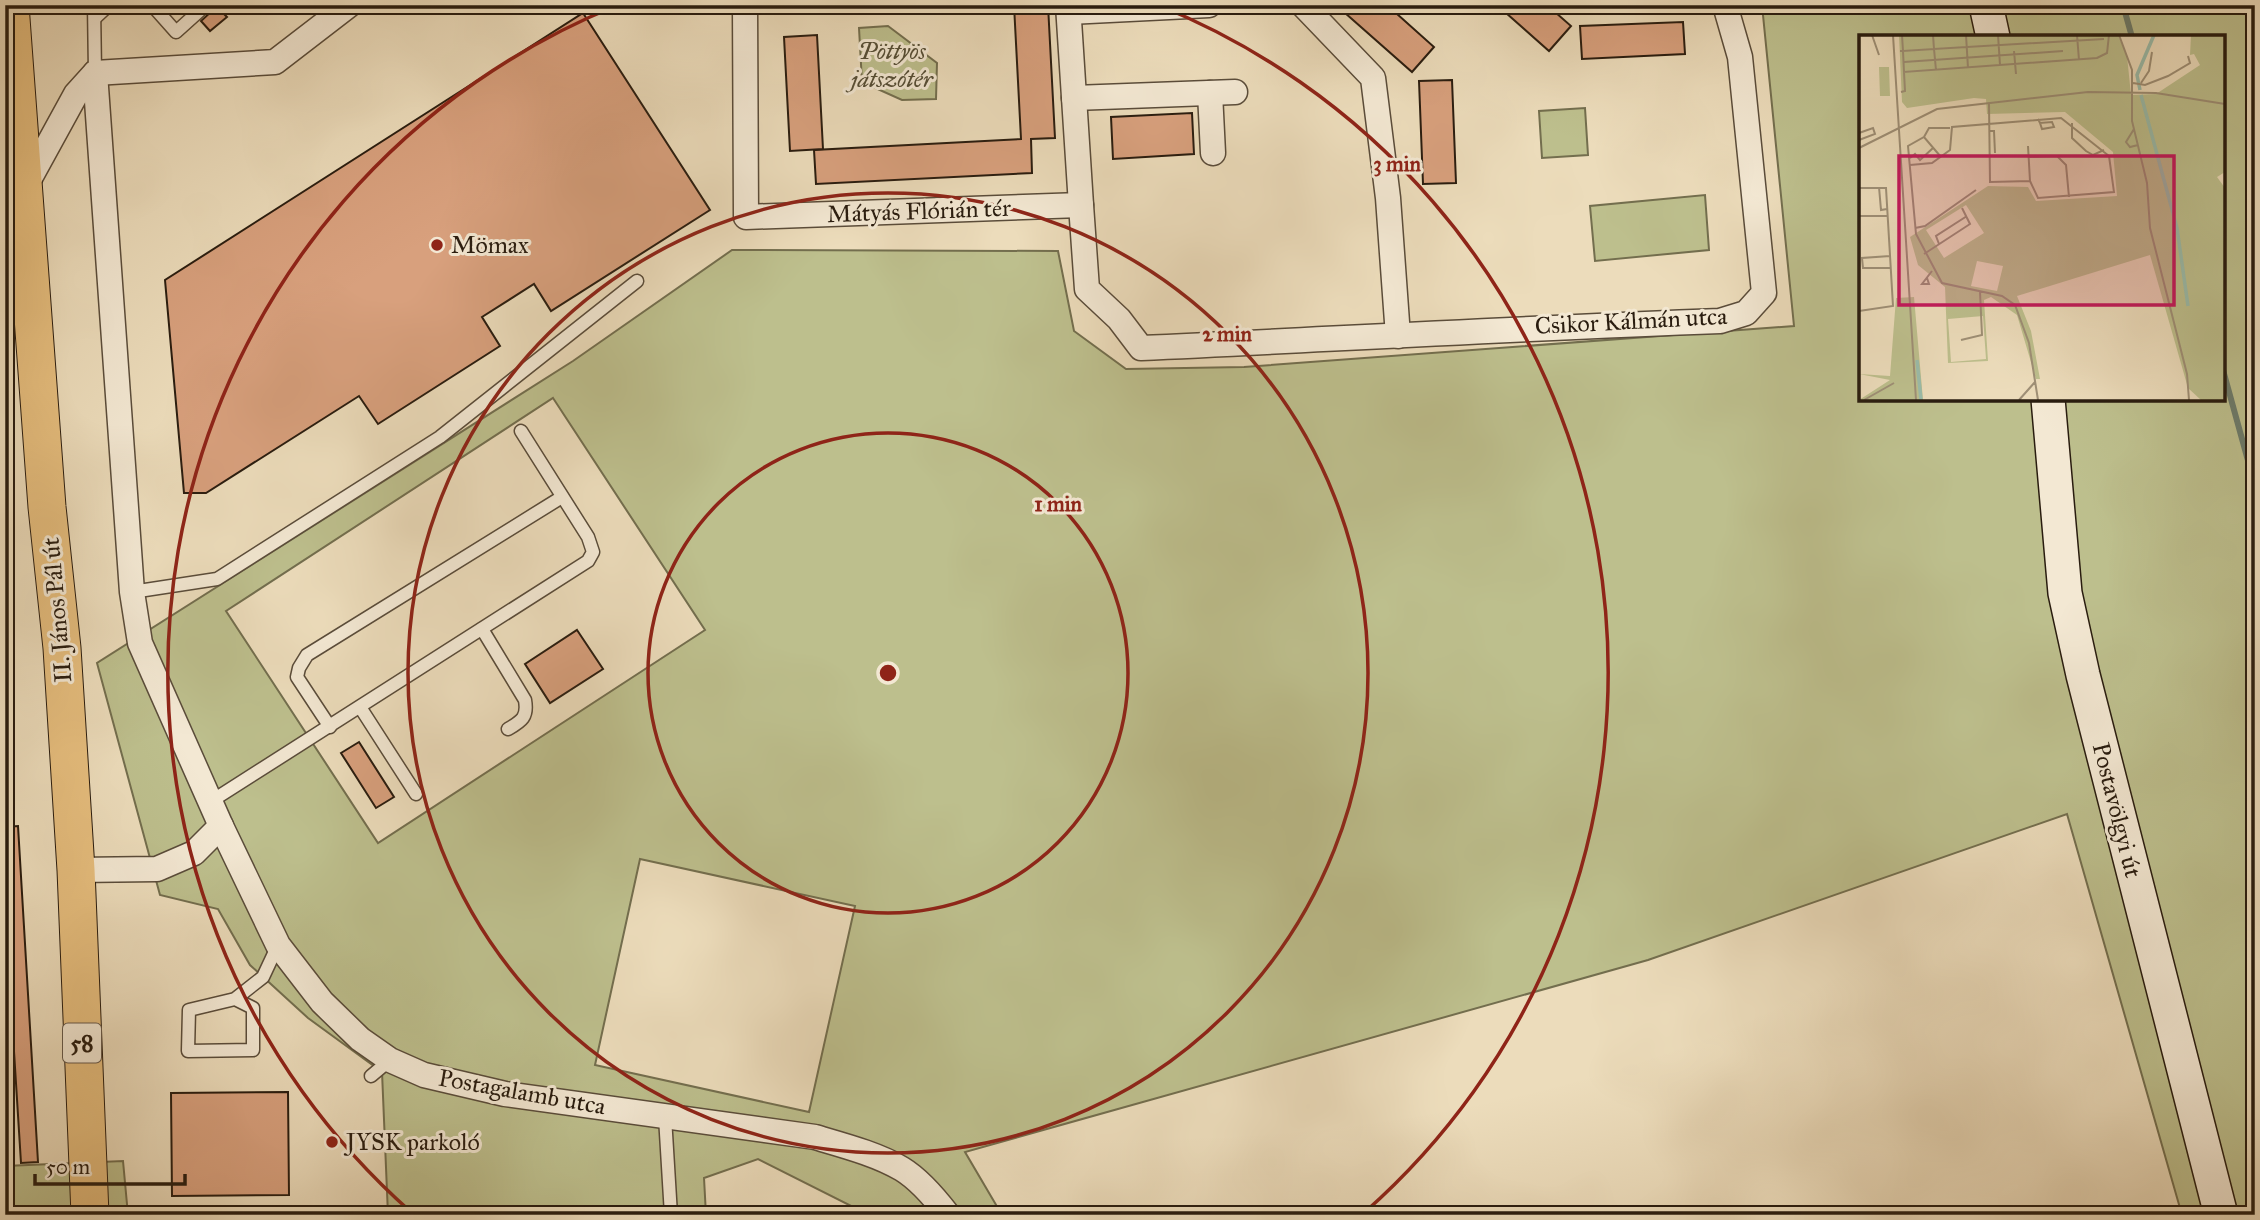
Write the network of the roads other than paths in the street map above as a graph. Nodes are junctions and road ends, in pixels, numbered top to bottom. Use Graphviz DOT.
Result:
graph roads {
  1 [pos="10,5"];
  2 [pos="109,5"];
  3 [pos="152,5"];
  4 [pos="206,5"];
  5 [pos="1209,5"];
  6 [pos="1303,5"];
  7 [pos="1726,5"];
  8 [pos="1986,5"];
  9 [pos="344,7"];
  10 [pos="1069,9"];
  11 [pos="95,11"];
  12 [pos="745,16"];
  13 [pos="1993,35"];
  14 [pos="95,73"];
  15 [pos="1235,92"];
  16 [pos="1210,93"];
  17 [pos="1074,98"];
  18 [pos="1213,153"];
  19 [pos="25,187"];
  20 [pos="1081,205"];
  21 [pos="637,281"];
  22 [pos="1398,336"];
  23 [pos="2048,401"];
  24 [pos="521,431"];
  25 [pos="562,496"];
  26 [pos="132,592"];
  27 [pos="482,629"];
  28 [pos="360,707"];
  29 [pos="330,727"];
  30 [pos="508,729"];
  31 [pos="416,794"];
  32 [pos="210,802"];
  33 [pos="221,826"];
  34 [pos="76,870"];
  35 [pos="278,945"];
  36 [pos="235,999"];
  37 [pos="665,1117"];
  38 [pos="90,1215"];
  39 [pos="671,1215"];
  40 [pos="948,1215"];
  41 [pos="2221,1215"];
  1 -- 19 [label="main road, II. János Pál út / 58"];
  2 -- 11 [label="lane"];
  3 -- 4 [label="lane"];
  5 -- 10 [label="street"];
  6 -- 22 [label="street"];
  7 -- 22 [label="street, Csikor Kálmán utca"];
  8 -- 13 [label="street"];
  9 -- 14 [label="street"];
  10 -- 17 [label="street"];
  11 -- 14 [label="lane"];
  12 -- 20 [label="street, Mátyás Flórián tér"];
  14 -- 19 [label="street"];
  14 -- 26 [label="street, Postagalamb utca"];
  15 -- 16 [label="street"];
  16 -- 17 [label="street"];
  16 -- 18 [label="street"];
  17 -- 20 [label="street"];
  19 -- 34 [label="main road, II. János Pál út / 58"];
  20 -- 22 [label="street, Csikor Kálmán utca"];
  21 -- 26 [label="lane"];
  23 -- 41 [label="street, Postavölgyi út"];
  24 -- 25 [label="lane"];
  25 -- 27 [label="lane"];
  25 -- 29 [label="lane"];
  26 -- 32 [label="street, Postagalamb utca"];
  27 -- 28 [label="lane"];
  27 -- 30 [label="lane"];
  28 -- 29 [label="lane"];
  28 -- 31 [label="lane"];
  29 -- 32 [label="lane"];
  32 -- 33 [label="street, Postagalamb utca"];
  33 -- 34 [label="street"];
  33 -- 35 [label="street, Postagalamb utca"];
  34 -- 38 [label="main road, II. János Pál út / 58"];
  35 -- 36 [label="lane"];
  35 -- 37 [label="street, Postagalamb utca"];
  36 -- 36 [label="lane"];
  37 -- 39 [label="lane"];
  37 -- 40 [label="street, Postagalamb utca"];
}
